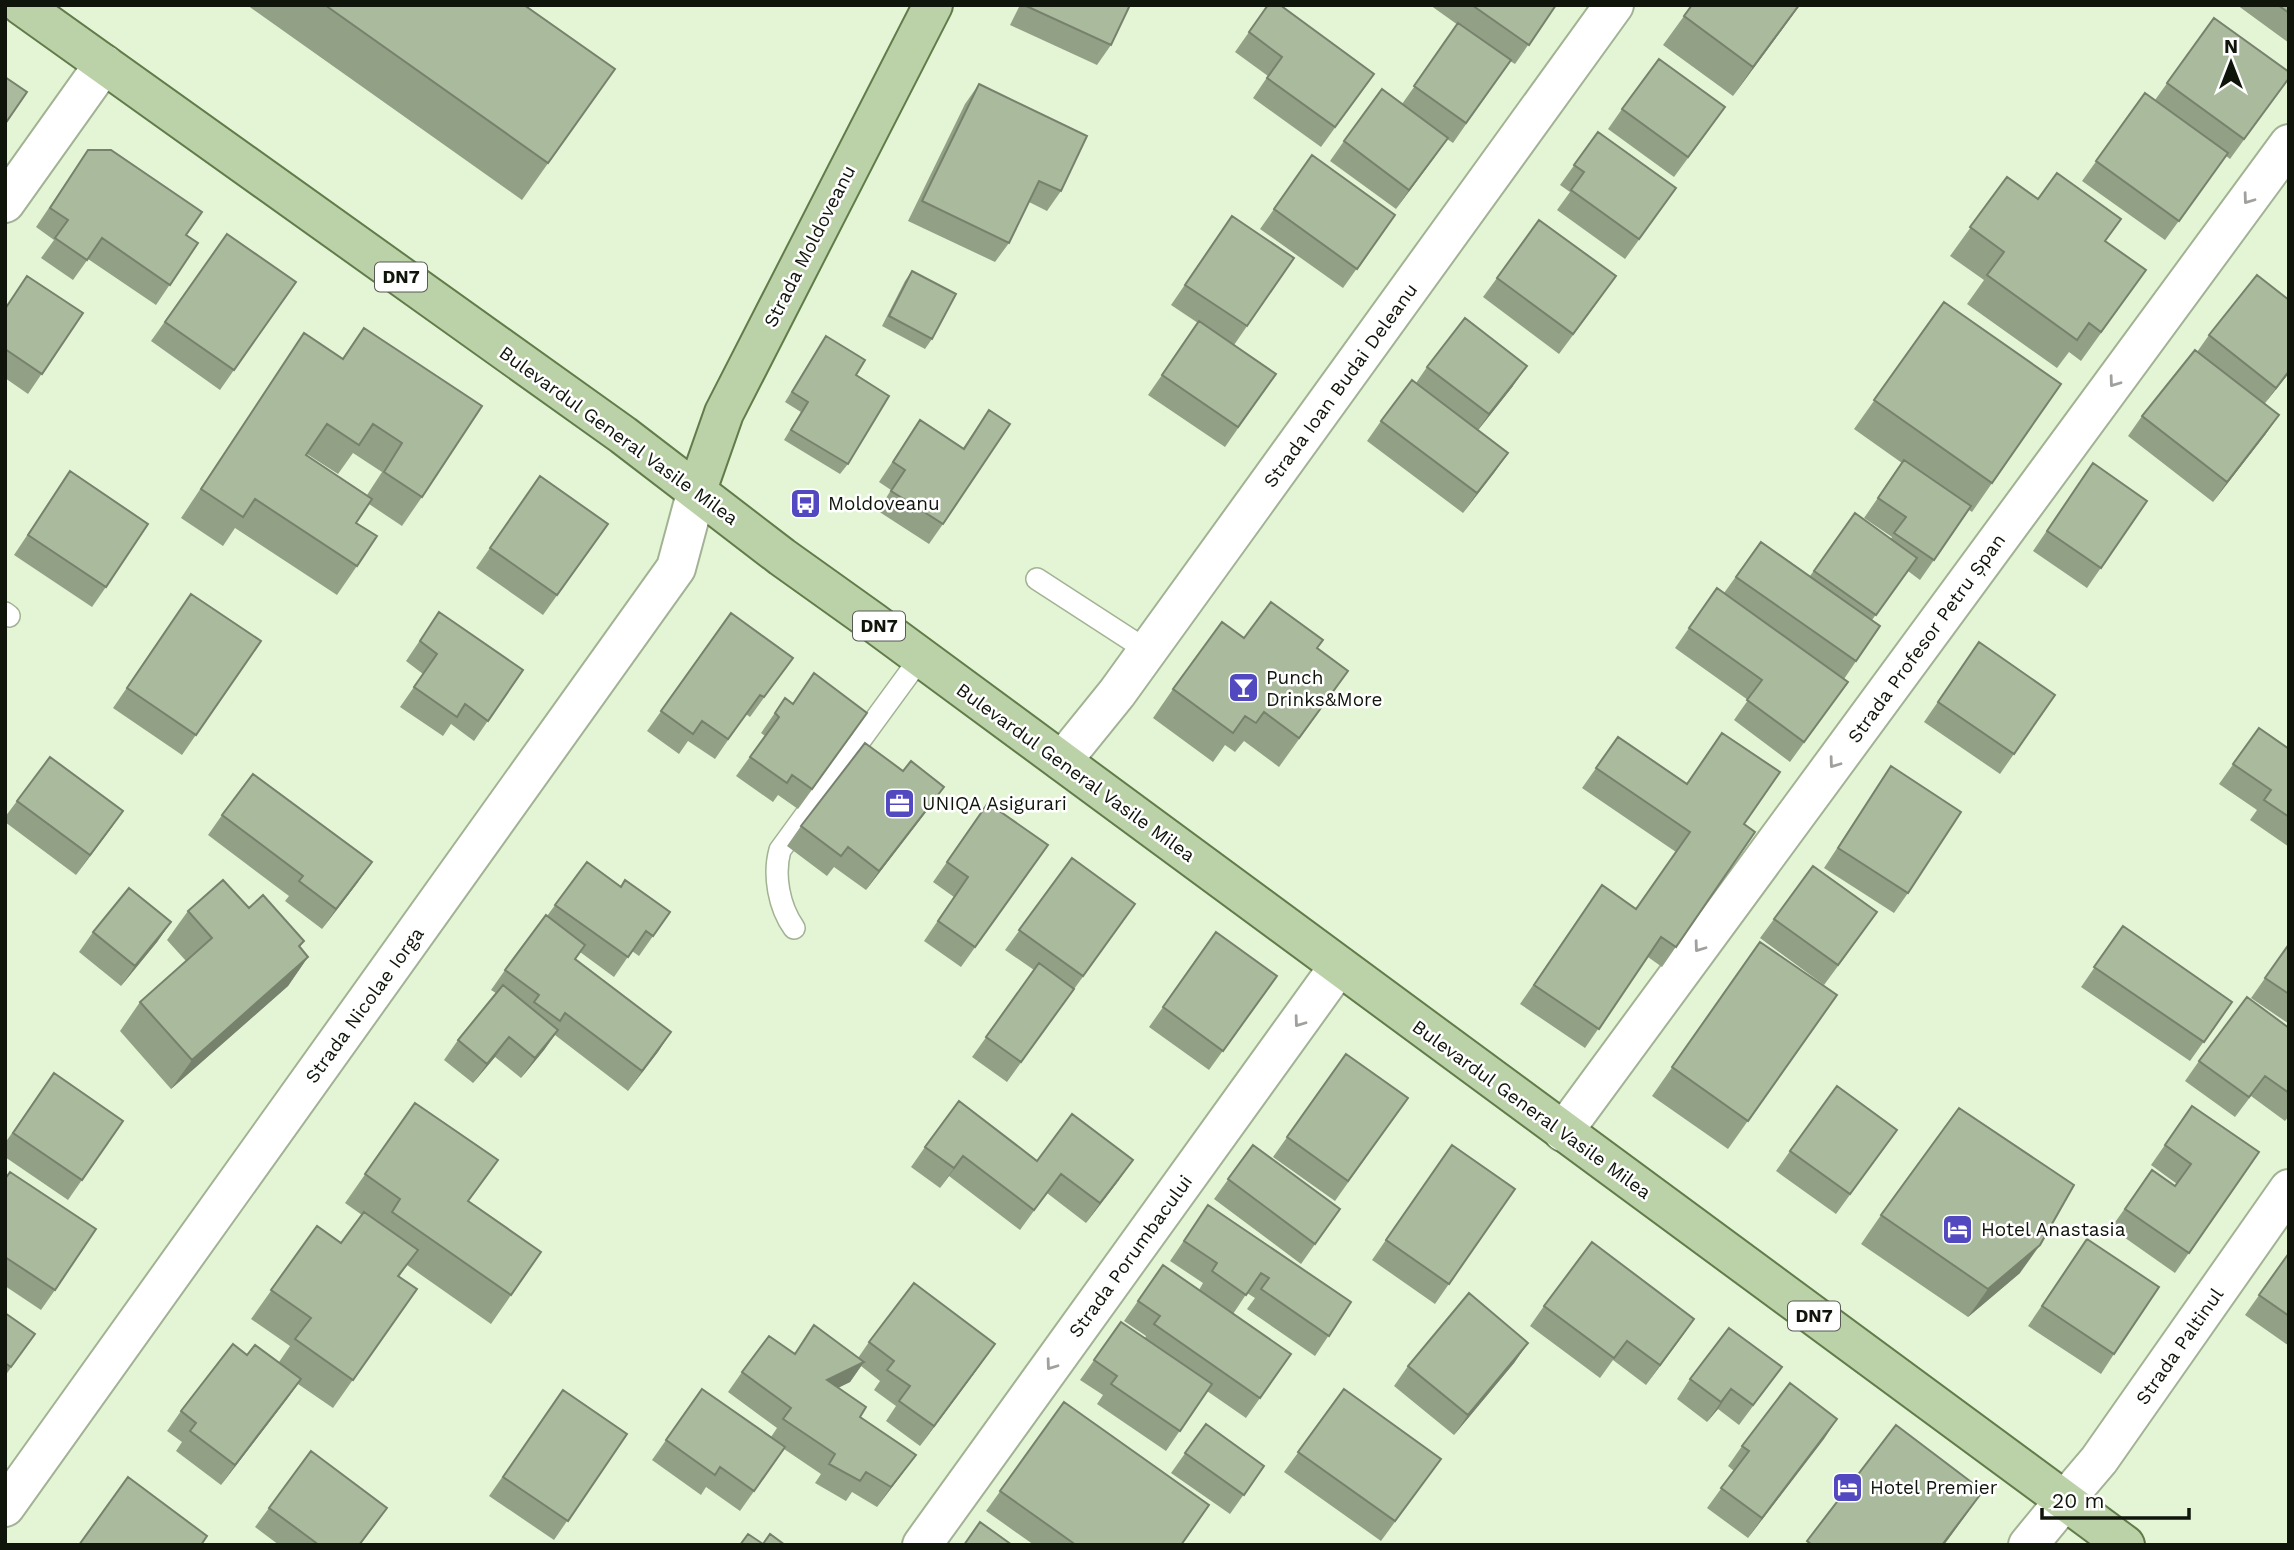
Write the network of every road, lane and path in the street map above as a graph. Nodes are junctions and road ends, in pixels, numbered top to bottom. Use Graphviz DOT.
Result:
graph roads {
  1 [pos="21,5"];
  2 [pos="933,5"];
  3 [pos="1614,5"];
  4 [pos="104,64"];
  5 [pos="2289,144"];
  6 [pos="5,203"];
  7 [pos="697,491"];
  8 [pos="1037,579"];
  9 [pos="1148,651"];
  10 [pos="921,657"];
  11 [pos="1062,761"];
  12 [pos="794,928"];
  13 [pos="1339,966"];
  14 [pos="1563,1132"];
  15 [pos="2289,1189"];
  16 [pos="2065,1500"];
  17 [pos="5,1507"];
  18 [pos="922,1545"];
  19 [pos="2028,1545"];
  20 [pos="2125,1545"];
  1 -- 4 [label="main road, Bulevardul General Vasile Milea / DN7"];
  2 -- 7 [label="main road, Strada Moldoveanu"];
  3 -- 9 [label="street, Strada Ioan Budai Deleanu"];
  4 -- 6 [label="street"];
  4 -- 7 [label="main road, Bulevardul General Vasile Milea / DN7"];
  5 -- 14 [label="street, Strada Profesor Petru Șpan, one-way"];
  7 -- 10 [label="main road, Bulevardul General Vasile Milea / DN7"];
  7 -- 17 [label="street, Strada Nicolae Iorga"];
  8 -- 9 [label="lane"];
  9 -- 11 [label="street, Strada Ioan Budai Deleanu"];
  10 -- 11 [label="main road, Bulevardul General Vasile Milea / DN7"];
  10 -- 12 [label="lane"];
  11 -- 13 [label="main road, Bulevardul General Vasile Milea / DN7"];
  13 -- 14 [label="main road, Bulevardul General Vasile Milea / DN7"];
  13 -- 18 [label="street, Strada Porumbacului, one-way"];
  14 -- 16 [label="main road, Bulevardul General Vasile Milea / DN7"];
  15 -- 16 [label="street, Strada Paltinul"];
  16 -- 19 [label="street, Strada Paltinul"];
  16 -- 20 [label="main road, Bulevardul General Vasile Milea / DN7"];
}
